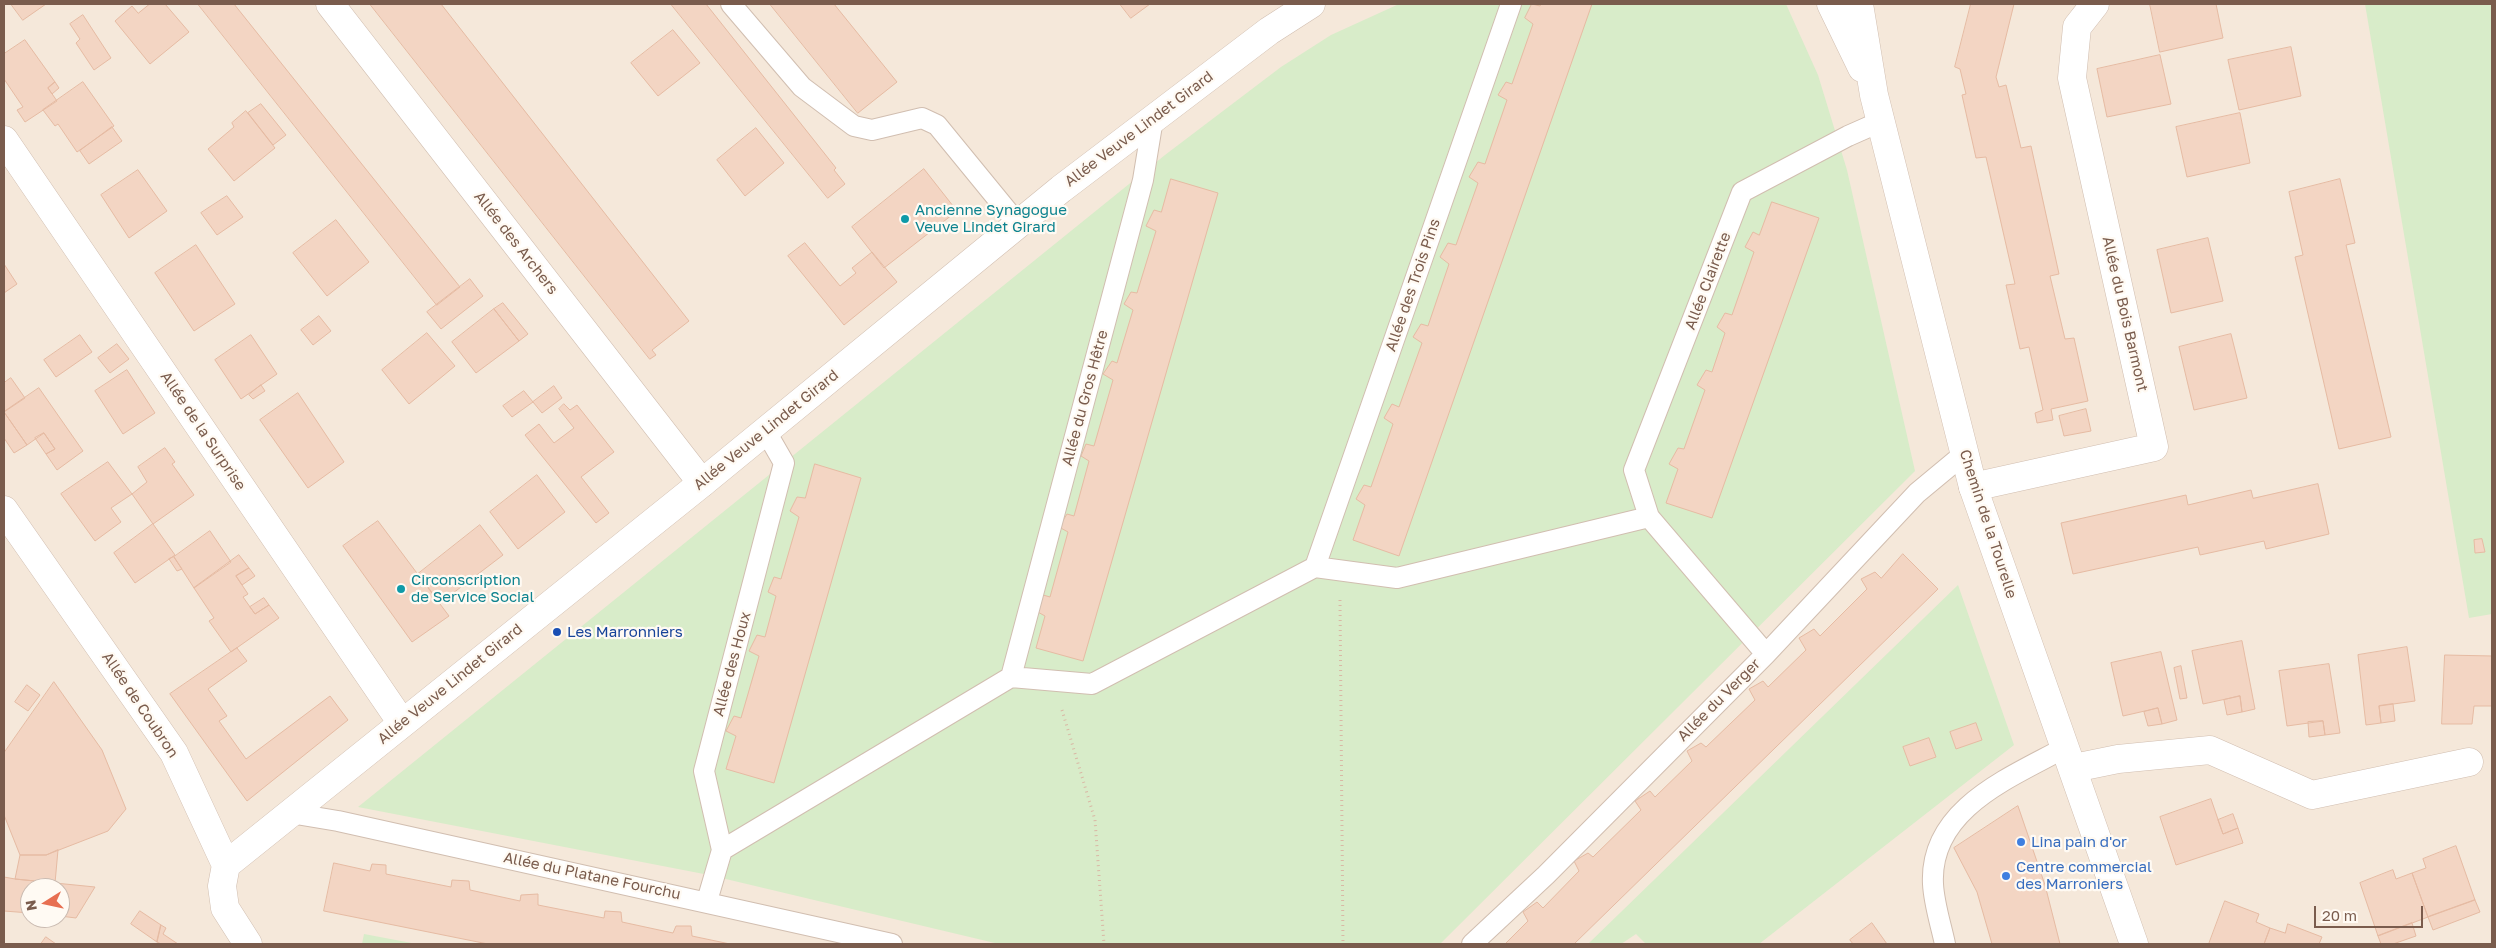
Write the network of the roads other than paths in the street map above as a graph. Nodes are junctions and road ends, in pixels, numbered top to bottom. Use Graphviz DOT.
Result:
graph roads {
  1 [pos="330,4"];
  2 [pos="731,4"];
  3 [pos="1311,4"];
  4 [pos="1511,4"];
  5 [pos="1831,4"];
  6 [pos="2095,4"];
  7 [pos="1862,5"];
  8 [pos="1874,95"];
  9 [pos="1153,119"];
  10 [pos="1882,121"];
  11 [pos="4,140"];
  12 [pos="1018,224"];
  13 [pos="765,430"];
  14 [pos="1964,454"];
  15 [pos="702,483"];
  16 [pos="1972,487"];
  17 [pos="4,510"];
  18 [pos="1648,517"];
  19 [pos="1315,567"];
  20 [pos="1766,654"];
  21 [pos="1011,677"];
  22 [pos="402,723"];
  23 [pos="2070,758"];
  24 [pos="2469,762"];
  25 [pos="290,813"];
  26 [pos="722,850"];
  27 [pos="226,864"];
  28 [pos="707,901"];
  29 [pos="248,944"];
  30 [pos="892,944"];
  31 [pos="1472,944"];
  32 [pos="1945,944"];
  33 [pos="2134,944"];
  1 -- 15 [label="street, Allée des Archers"];
  2 -- 12 [label="lane"];
  3 -- 9 [label="street, Allée Veuve Lindet Girard"];
  4 -- 19 [label="lane, Allée des Trois Pins"];
  5 -- 8 [label="street, Chemin de la Tourelle"];
  6 -- 16 [label="street, Allée du Bois Barmont"];
  7 -- 8 [label="street, Chemin de la Tourelle"];
  8 -- 10 [label="street, Chemin de la Tourelle"];
  9 -- 12 [label="street, Allée Veuve Lindet Girard"];
  9 -- 21 [label="lane, Allée du Gros Hêtre"];
  10 -- 14 [label="street, Chemin de la Tourelle"];
  10 -- 18 [label="lane, Allée Clairette"];
  11 -- 22 [label="street, Allée de la Surprise"];
  12 -- 13 [label="street, Allée Veuve Lindet Girard"];
  13 -- 15 [label="street, Allée Veuve Lindet Girard"];
  13 -- 26 [label="lane, Allée des Houx"];
  14 -- 16 [label="street, Chemin de la Tourelle"];
  14 -- 20 [label="lane, Allée du Verger"];
  15 -- 22 [label="street, Allée Veuve Lindet Girard"];
  16 -- 23 [label="street, Chemin de la Tourelle"];
  17 -- 27 [label="street, Allée de Coubron"];
  18 -- 19 [label="lane"];
  18 -- 20 [label="lane"];
  19 -- 21 [label="lane"];
  20 -- 31 [label="lane, Allée du Verger"];
  21 -- 26 [label="lane"];
  22 -- 25 [label="street, Allée Veuve Lindet Girard"];
  23 -- 24 [label="street"];
  23 -- 32 [label="lane"];
  23 -- 33 [label="street, Chemin de la Tourelle"];
  25 -- 27 [label="street, Allée Veuve Lindet Girard"];
  25 -- 28 [label="lane, Allée du Platane Fourchu"];
  26 -- 28 [label="lane, Allée des Houx"];
  27 -- 29 [label="street"];
  28 -- 30 [label="lane, Allée du Platane Fourchu"];
}
